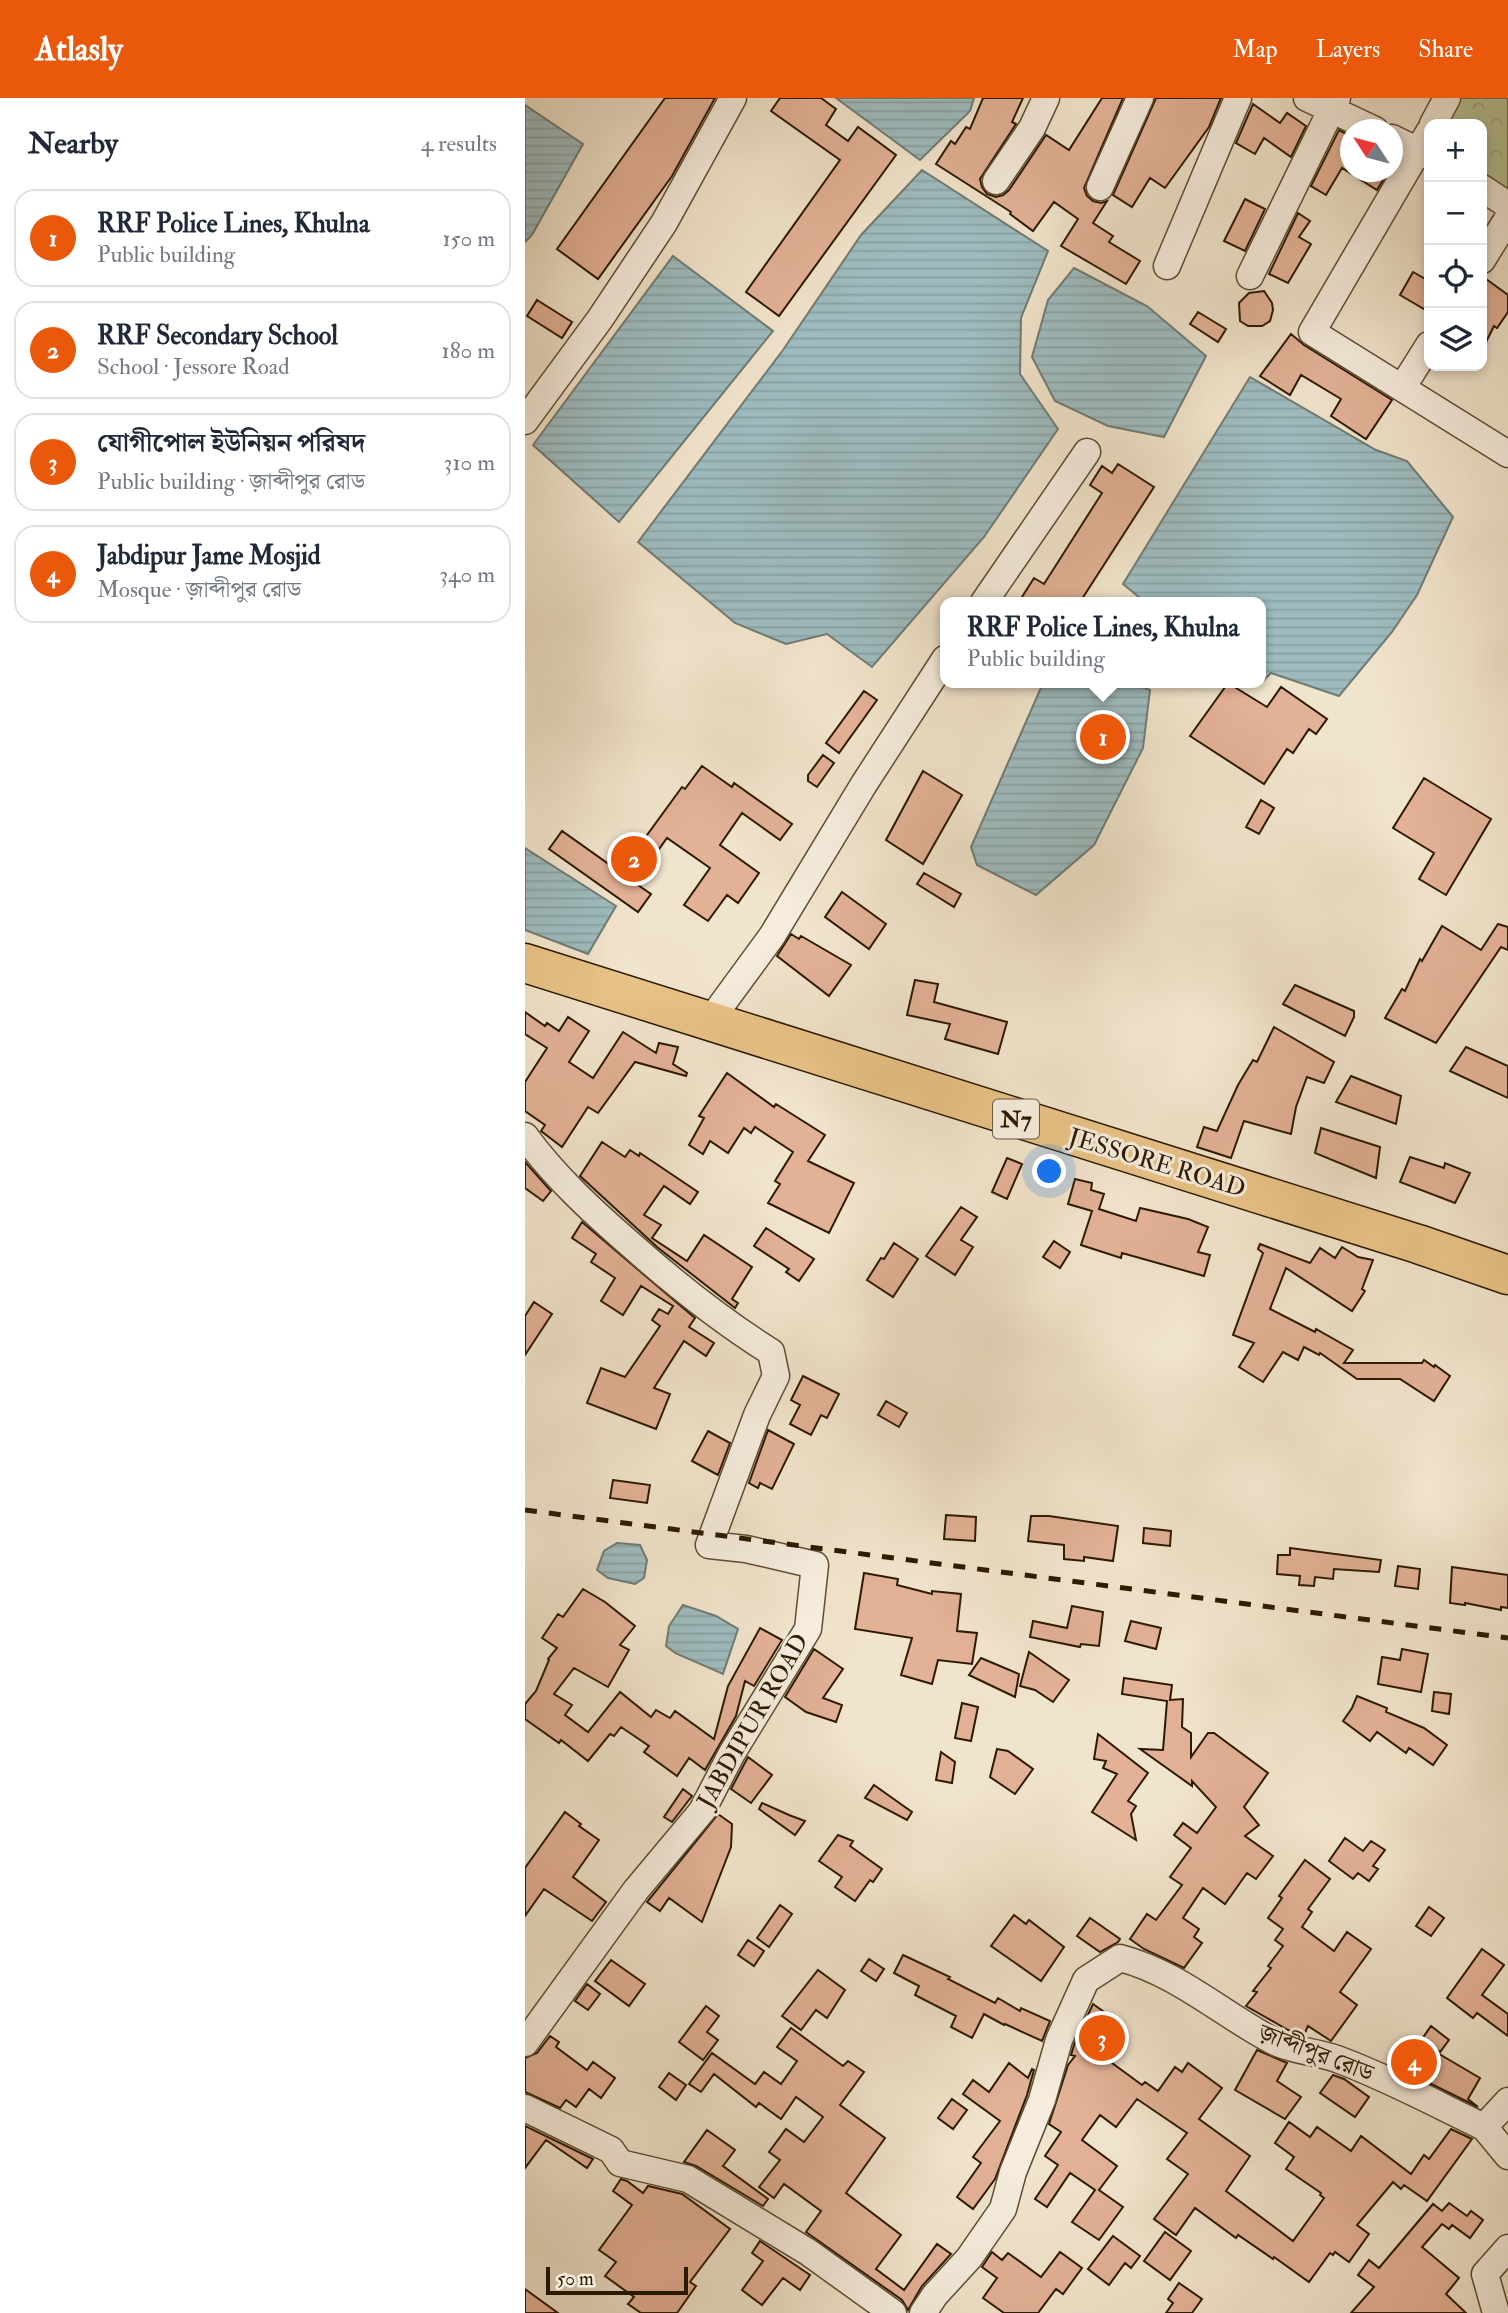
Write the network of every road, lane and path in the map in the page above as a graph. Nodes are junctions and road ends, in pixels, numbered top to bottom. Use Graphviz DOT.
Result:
graph roads {
  1 [pos="733,98"];
  2 [pos="1046,98"];
  3 [pos="1140,98"];
  4 [pos="1238,98"];
  5 [pos="1307,98"];
  6 [pos="1447,98"];
  7 [pos="1334,104"];
  8 [pos="1358,119"];
  9 [pos="1436,119"];
  10 [pos="1403,141"];
  11 [pos="1424,146"];
  12 [pos="1424,149"];
  13 [pos="996,181"];
  14 [pos="1100,187"];
  15 [pos="1487,191"];
  16 [pos="1508,205"];
  17 [pos="1508,218"];
  18 [pos="1487,252"];
  19 [pos="1167,266"];
  20 [pos="1250,276"];
  21 [pos="1424,353"];
  22 [pos="1402,388"];
  23 [pos="525,421"];
  24 [pos="1505,446"];
  25 [pos="1087,452"];
  26 [pos="987,597"];
  27 [pos="940,668"];
  28 [pos="525,963"];
  29 [pos="709,1022"];
  30 [pos="525,1136"];
  31 [pos="1508,1275"];
  32 [pos="525,2043"];
  33 [pos="1508,2101"];
  34 [pos="525,2108"];
  35 [pos="1484,2127"];
  36 [pos="1508,2156"];
  37 [pos="1508,2248"];
  38 [pos="893,2313"];
  39 [pos="923,2313"];
  40 [pos="1496,2313"];
  1 -- 23 [label="street"];
  2 -- 13 [label="street"];
  3 -- 14 [label="street"];
  4 -- 19 [label="street"];
  5 -- 7 [label="street"];
  6 -- 9 [label="street"];
  7 -- 8 [label="street"];
  7 -- 20 [label="street"];
  10 -- 11 [label="street"];
  12 -- 22 [label="street"];
  15 -- 16 [label="street"];
  17 -- 18 [label="street"];
  21 -- 22 [label="street"];
  22 -- 24 [label="street"];
  25 -- 26 [label="street"];
  27 -- 29 [label="street"];
  28 -- 29 [label="highway, JESSORE ROAD / N7"];
  29 -- 31 [label="highway, JESSORE ROAD / N7"];
  30 -- 32 [label="street, JABDIPUR ROAD"];
  33 -- 35 [label="street"];
  34 -- 38 [label="street"];
  35 -- 36 [label="street"];
  35 -- 39 [label="street, জ়াব্দীপুর রোড"];
  37 -- 40 [label="street"];
}
